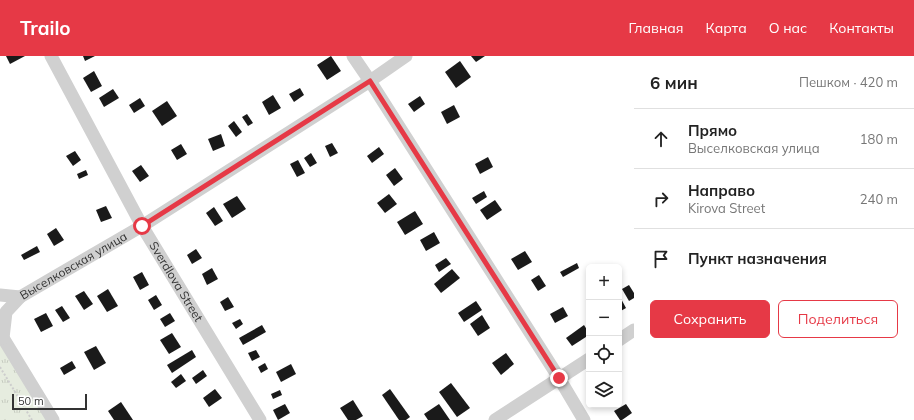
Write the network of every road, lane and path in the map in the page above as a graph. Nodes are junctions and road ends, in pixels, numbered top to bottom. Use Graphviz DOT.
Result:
graph roads {
  1 [pos="51,56"];
  2 [pos="353,56"];
  3 [pos="406,56"];
  4 [pos="370,81"];
  5 [pos="142,226"];
  6 [pos="0,295"];
  7 [pos="20,297"];
  8 [pos="634,330"];
  9 [pos="2,336"];
  10 [pos="622,338"];
  11 [pos="586,361"];
  12 [pos="0,367"];
  13 [pos="559,378"];
  14 [pos="32,420"];
  15 [pos="53,420"];
  16 [pos="260,420"];
  17 [pos="495,420"];
  18 [pos="584,420"];
  1 -- 5 [label="street, Sverdlova Street"];
  2 -- 4 [label="street"];
  3 -- 4 [label="street, Выселковская улица"];
  4 -- 5 [label="street, Выселковская улица"];
  4 -- 13 [label="street"];
  5 -- 7 [label="street, Выселковская улица"];
  5 -- 16 [label="street, Sverdlova Street"];
  6 -- 7 [label="street, Выселковская улица"];
  7 -- 9 [label="street"];
  8 -- 10 [label="street"];
  9 -- 15 [label="street"];
  11 -- 13 [label="street"];
  12 -- 14 [label="path"];
  13 -- 17 [label="street"];
  13 -- 18 [label="street"];
}
